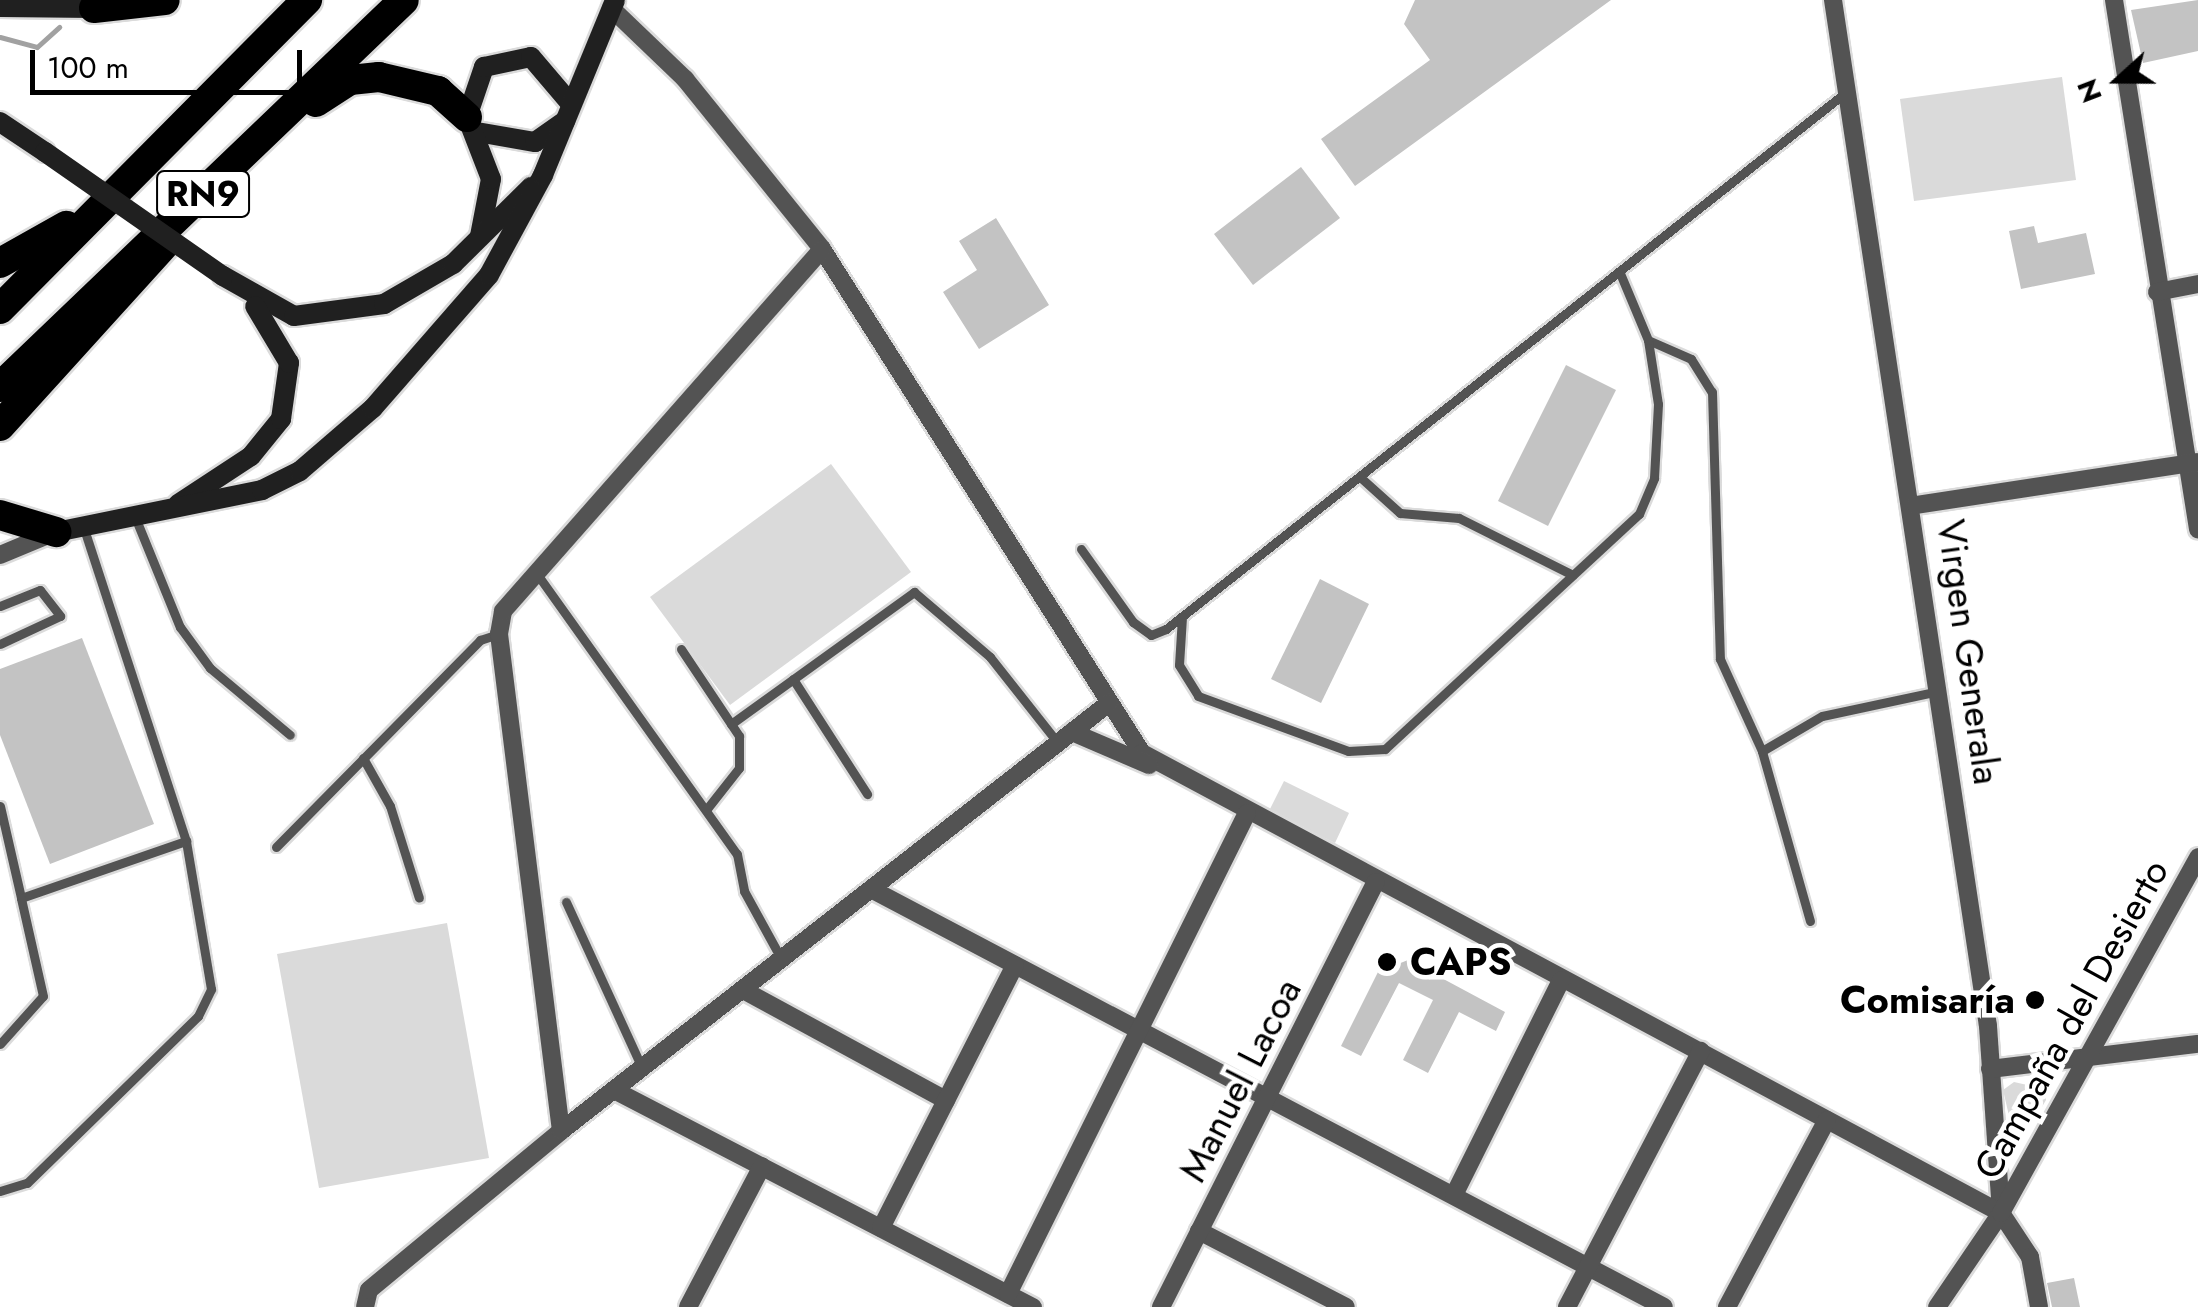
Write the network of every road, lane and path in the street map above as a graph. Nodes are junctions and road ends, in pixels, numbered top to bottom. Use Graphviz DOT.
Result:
graph roads {
  1 [pos="165,0"];
  2 [pos="307,0"];
  3 [pos="404,0"];
  4 [pos="1833,0"];
  5 [pos="2114,0"];
  6 [pos="8,4"];
  7 [pos="84,4"];
  8 [pos="613,4"];
  9 [pos="1847,91"];
  10 [pos="569,111"];
  11 [pos="0,122"];
  12 [pos="472,124"];
  13 [pos="259,138"];
  14 [pos="543,175"];
  15 [pos="120,186"];
  16 [pos="199,198"];
  17 [pos="478,242"];
  18 [pos="822,249"];
  19 [pos="0,262"];
  20 [pos="1620,273"];
  21 [pos="2198,284"];
  22 [pos="2157,292"];
  23 [pos="250,295"];
  24 [pos="0,310"];
  25 [pos="1648,340"];
  26 [pos="0,387"];
  27 [pos="0,426"];
  28 [pos="2191,464"];
  29 [pos="1360,477"];
  30 [pos="178,504"];
  31 [pos="1916,505"];
  32 [pos="134,514"];
  33 [pos="0,515"];
  34 [pos="2198,529"];
  35 [pos="70,530"];
  36 [pos="1081,549"];
  37 [pos="0,555"];
  38 [pos="534,571"];
  39 [pos="1573,574"];
  40 [pos="0,606"];
  41 [pos="1182,617"];
  42 [pos="498,634"];
  43 [pos="0,644"];
  44 [pos="682,649"];
  45 [pos="793,680"];
  46 [pos="1942,691"];
  47 [pos="1110,703"];
  48 [pos="731,724"];
  49 [pos="290,735"];
  50 [pos="1065,738"];
  51 [pos="1762,752"];
  52 [pos="363,758"];
  53 [pos="1163,772"];
  54 [pos="868,794"];
  55 [pos="0,806"];
  56 [pos="706,810"];
  57 [pos="1248,813"];
  58 [pos="186,841"];
  59 [pos="276,847"];
  60 [pos="2198,857"];
  61 [pos="1376,882"];
  62 [pos="871,889"];
  63 [pos="21,898"];
  64 [pos="419,898"];
  65 [pos="566,902"];
  66 [pos="1810,921"];
  67 [pos="782,960"];
  68 [pos="1015,965"];
  69 [pos="1562,980"];
  70 [pos="742,990"];
  71 [pos="1143,1032"];
  72 [pos="0,1044"];
  73 [pos="2198,1044"];
  74 [pos="1701,1052"];
  75 [pos="2087,1058"];
  76 [pos="642,1068"];
  77 [pos="1990,1069"];
  78 [pos="614,1090"];
  79 [pos="1267,1097"];
  80 [pos="946,1100"];
  81 [pos="1828,1120"];
  82 [pos="562,1131"];
  83 [pos="762,1166"];
  84 [pos="0,1190"];
  85 [pos="1454,1195"];
  86 [pos="2001,1213"];
  87 [pos="881,1228"];
  88 [pos="1199,1231"];
  89 [pos="1589,1265"];
  90 [pos="1008,1294"];
  91 [pos="366,1307"];
  92 [pos="688,1307"];
  93 [pos="1033,1307"];
  94 [pos="1161,1307"];
  95 [pos="1346,1307"];
  96 [pos="1567,1307"];
  97 [pos="1664,1307"];
  98 [pos="1728,1307"];
  99 [pos="1937,1307"];
  100 [pos="2039,1307"];
  1 -- 7 [label="highway"];
  2 -- 15 [label="highway, RN9"];
  3 -- 13 [label="highway, RN9"];
  4 -- 9 [label="street, Virgen Generala"];
  5 -- 22 [label="street"];
  6 -- 7 [label="main road"];
  8 -- 10 [label="main road"];
  8 -- 18 [label="street"];
  9 -- 20 [label="lane"];
  9 -- 31 [label="street, Virgen Generala"];
  10 -- 12 [label="main road"];
  10 -- 12 [label="main road"];
  10 -- 14 [label="main road"];
  11 -- 23 [label="main road, bridge"];
  12 -- 13 [label="highway"];
  12 -- 17 [label="main road"];
  13 -- 16 [label="highway, RN9"];
  14 -- 17 [label="main road"];
  14 -- 30 [label="main road"];
  15 -- 19 [label="highway"];
  15 -- 24 [label="highway, RN9"];
  16 -- 26 [label="highway, RN9"];
  16 -- 27 [label="highway"];
  17 -- 23 [label="main road"];
  18 -- 38 [label="street"];
  18 -- 47 [label="street"];
  20 -- 25 [label="lane"];
  20 -- 29 [label="lane"];
  21 -- 22 [label="street"];
  22 -- 28 [label="street"];
  23 -- 30 [label="main road"];
  25 -- 39 [label="lane"];
  25 -- 51 [label="lane"];
  28 -- 31 [label="street"];
  28 -- 34 [label="street"];
  29 -- 39 [label="lane"];
  29 -- 41 [label="lane"];
  30 -- 32 [label="main road"];
  31 -- 46 [label="street, Virgen Generala"];
  32 -- 35 [label="main road"];
  32 -- 49 [label="lane"];
  33 -- 35 [label="highway"];
  35 -- 37 [label="street"];
  35 -- 58 [label="lane"];
  36 -- 41 [label="lane"];
  38 -- 42 [label="street"];
  38 -- 56 [label="lane"];
  39 -- 41 [label="lane"];
  40 -- 43 [label="lane"];
  42 -- 52 [label="lane"];
  42 -- 82 [label="street"];
  44 -- 48 [label="lane"];
  45 -- 48 [label="lane"];
  45 -- 50 [label="lane"];
  45 -- 54 [label="lane"];
  46 -- 51 [label="lane"];
  46 -- 77 [label="street, Virgen Generala"];
  47 -- 50 [label="street"];
  47 -- 53 [label="street"];
  48 -- 56 [label="lane"];
  50 -- 53 [label="street"];
  50 -- 62 [label="street"];
  51 -- 66 [label="lane"];
  52 -- 59 [label="lane"];
  52 -- 64 [label="lane"];
  53 -- 57 [label="street"];
  55 -- 63 [label="lane"];
  56 -- 67 [label="lane"];
  57 -- 61 [label="street"];
  57 -- 71 [label="street"];
  58 -- 63 [label="lane"];
  58 -- 84 [label="lane"];
  60 -- 75 [label="street, Campaña del Desierto"];
  61 -- 69 [label="street"];
  61 -- 79 [label="street, Manuel Lacoa"];
  62 -- 67 [label="street"];
  62 -- 68 [label="street"];
  63 -- 72 [label="lane"];
  65 -- 76 [label="lane"];
  67 -- 70 [label="street"];
  68 -- 71 [label="street"];
  68 -- 80 [label="street"];
  69 -- 74 [label="street"];
  69 -- 85 [label="street"];
  70 -- 76 [label="street"];
  70 -- 80 [label="street"];
  71 -- 79 [label="street"];
  71 -- 90 [label="street"];
  73 -- 75 [label="street"];
  74 -- 81 [label="street"];
  74 -- 89 [label="street"];
  75 -- 77 [label="street"];
  75 -- 86 [label="street, Campaña del Desierto"];
  76 -- 78 [label="street"];
  77 -- 86 [label="street, Virgen Generala"];
  78 -- 82 [label="street"];
  78 -- 83 [label="street"];
  79 -- 85 [label="street"];
  79 -- 88 [label="street, Manuel Lacoa"];
  80 -- 87 [label="street"];
  81 -- 86 [label="street"];
  81 -- 98 [label="street"];
  82 -- 91 [label="street"];
  83 -- 87 [label="street"];
  83 -- 92 [label="street"];
  85 -- 89 [label="street"];
  86 -- 99 [label="street, Campaña del Desierto"];
  86 -- 100 [label="street, Virgen Generala"];
  87 -- 90 [label="street"];
  88 -- 94 [label="street, Manuel Lacoa"];
  88 -- 95 [label="street"];
  89 -- 96 [label="street"];
  89 -- 97 [label="street"];
  90 -- 93 [label="street"];
}
